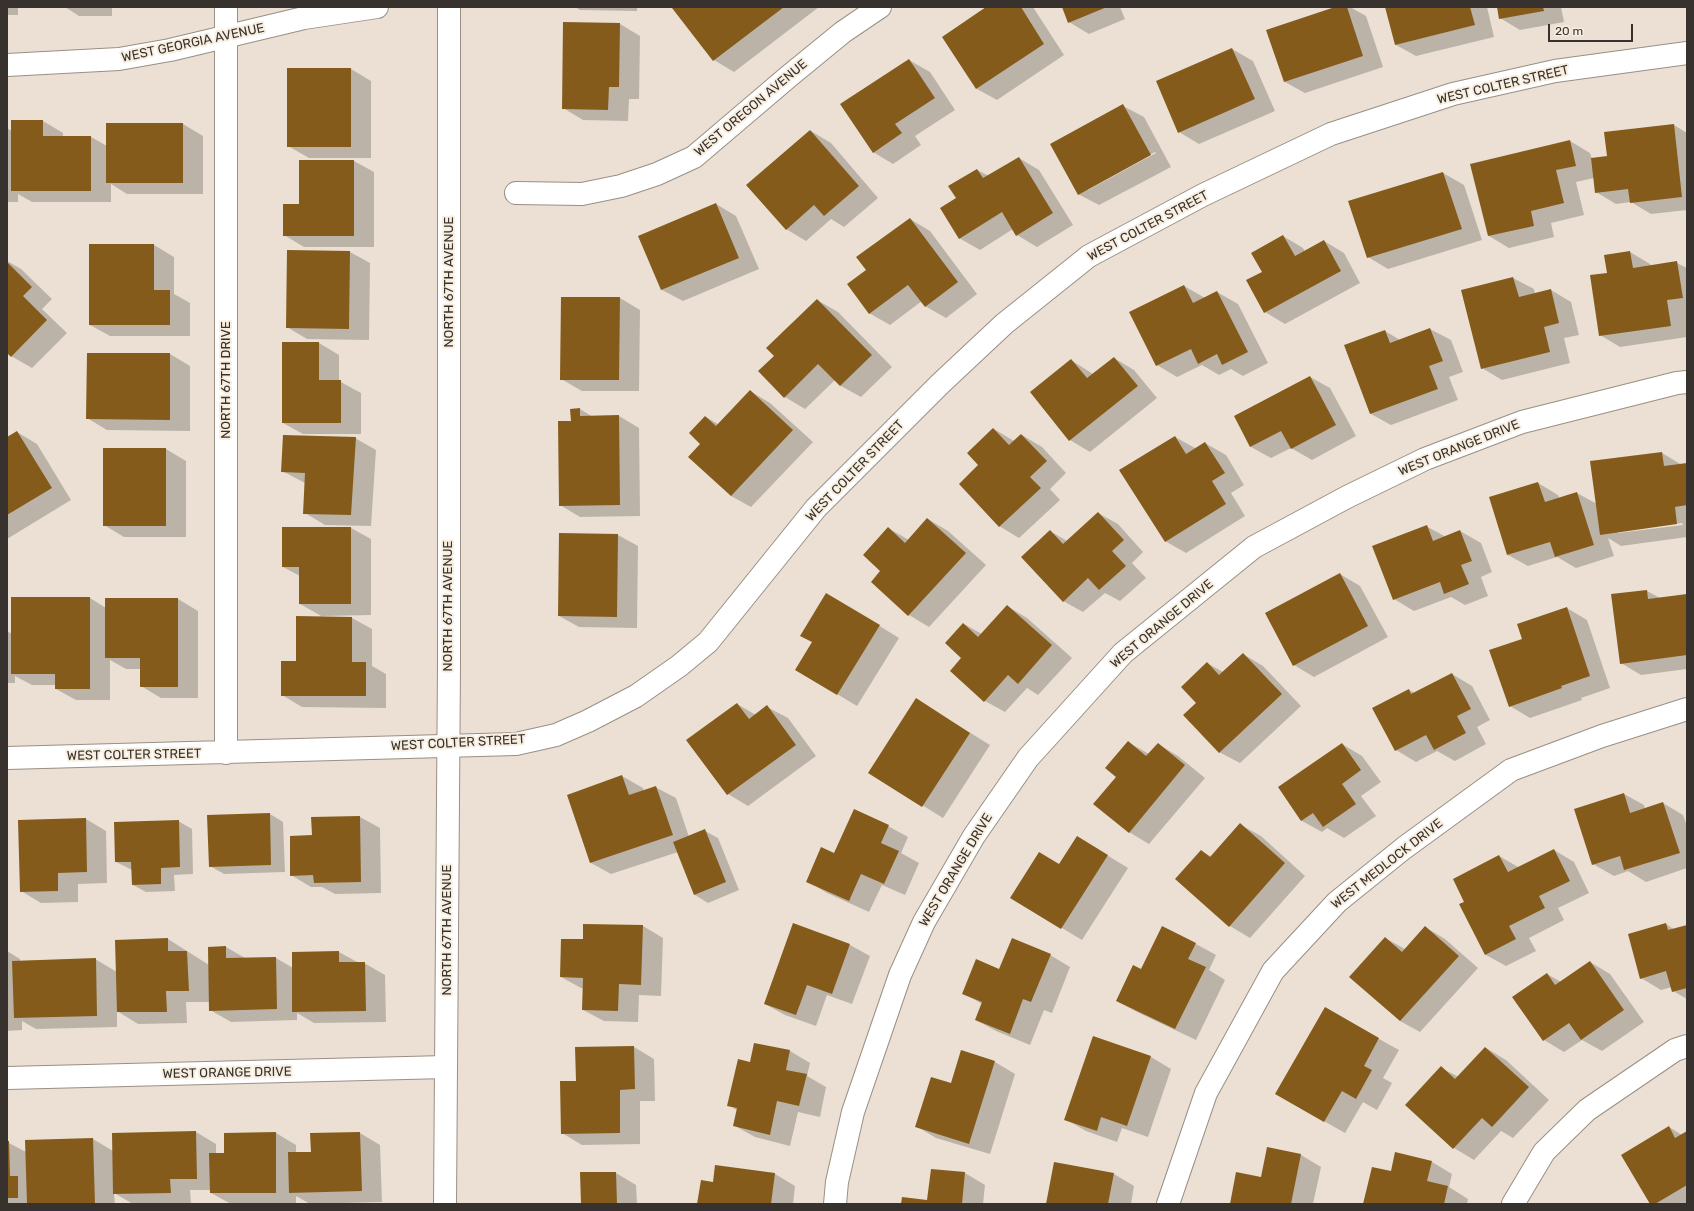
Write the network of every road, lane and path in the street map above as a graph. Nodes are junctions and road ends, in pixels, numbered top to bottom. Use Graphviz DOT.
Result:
graph roads {
  1 [pos="226,7"];
  2 [pos="377,7"];
  3 [pos="448,7"];
  4 [pos="880,7"];
  5 [pos="226,36"];
  6 [pos="1687,53"];
  7 [pos="7,65"];
  8 [pos="516,193"];
  9 [pos="1687,382"];
  10 [pos="1687,709"];
  11 [pos="448,745"];
  12 [pos="226,753"];
  13 [pos="7,758"];
  14 [pos="1687,1046"];
  15 [pos="446,1067"];
  16 [pos="7,1078"];
  17 [pos="445,1204"];
  18 [pos="835,1204"];
  19 [pos="1168,1204"];
  20 [pos="1513,1204"];
  1 -- 5 [label="street, NORTH 67TH DRIVE"];
  2 -- 5 [label="street, WEST GEORGIA AVENUE"];
  3 -- 11 [label="street, NORTH 67TH AVENUE"];
  4 -- 8 [label="street, WEST OREGON AVENUE"];
  5 -- 7 [label="street, WEST GEORGIA AVENUE"];
  5 -- 12 [label="street, NORTH 67TH DRIVE"];
  6 -- 11 [label="street, WEST COLTER STREET"];
  9 -- 18 [label="street, WEST ORANGE DRIVE"];
  10 -- 19 [label="street, WEST MEDLOCK DRIVE"];
  11 -- 12 [label="street, WEST COLTER STREET"];
  11 -- 15 [label="street, NORTH 67TH AVENUE"];
  12 -- 13 [label="street, WEST COLTER STREET"];
  14 -- 20 [label="street"];
  15 -- 16 [label="street, WEST ORANGE DRIVE"];
  15 -- 17 [label="street, NORTH 67TH AVENUE"];
}
